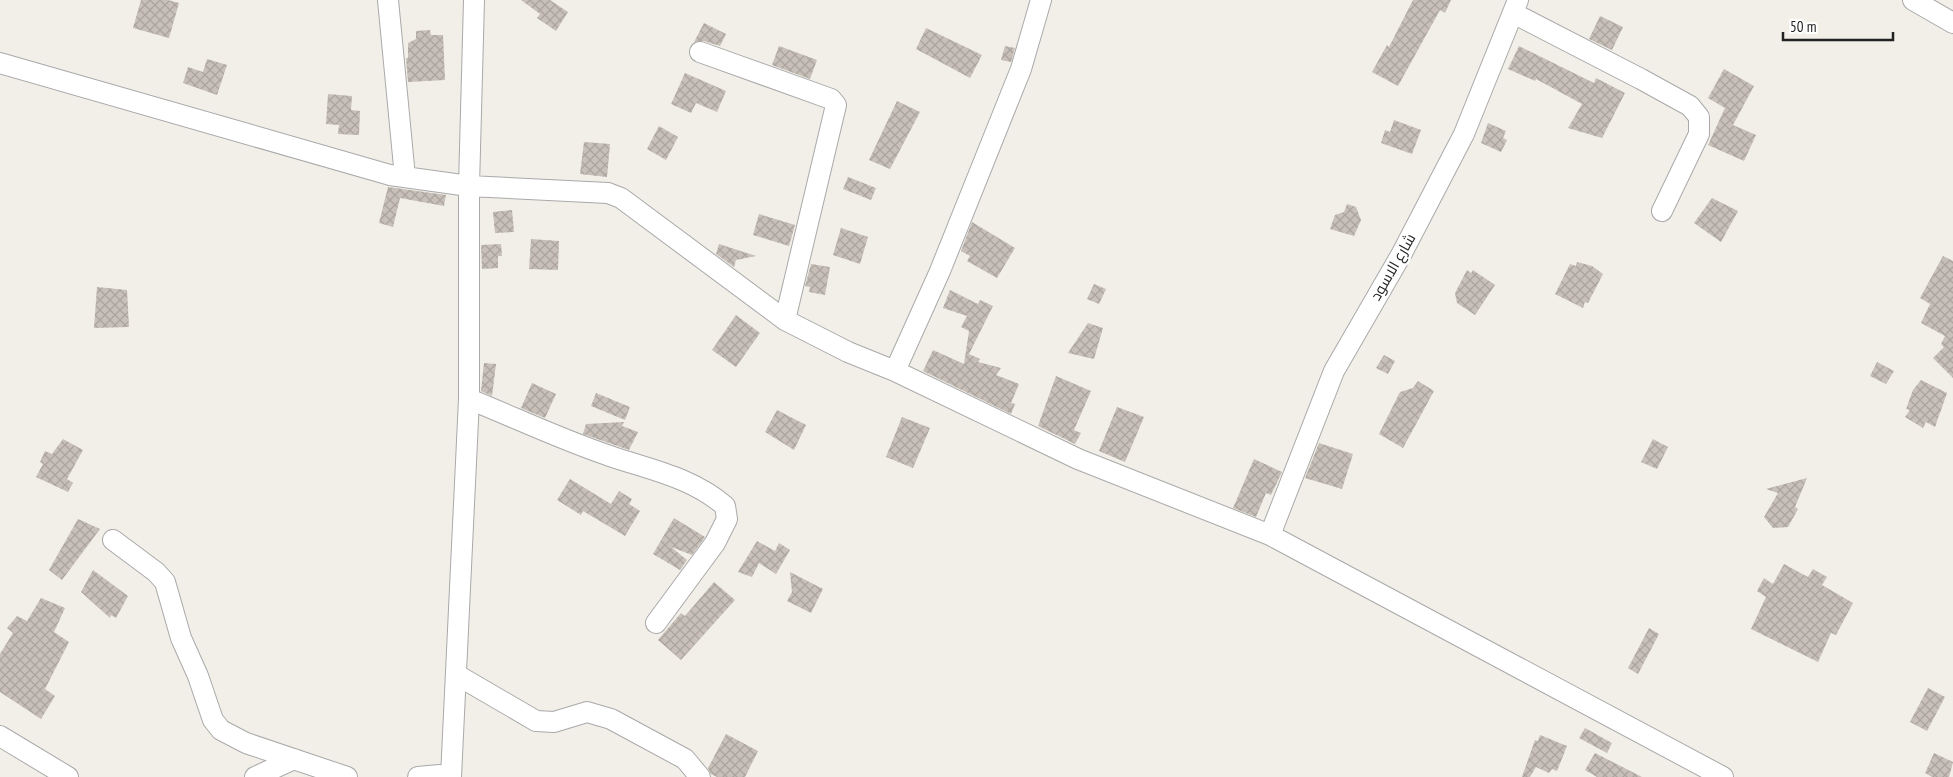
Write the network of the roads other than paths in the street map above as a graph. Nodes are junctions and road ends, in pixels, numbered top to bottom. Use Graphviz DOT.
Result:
graph roads {
  1 [pos="388,0"];
  2 [pos="474,0"];
  3 [pos="1041,0"];
  4 [pos="1913,0"];
  5 [pos="1515,7"];
  6 [pos="1953,23"];
  7 [pos="700,52"];
  8 [pos="0,63"];
  9 [pos="405,177"];
  10 [pos="469,186"];
  11 [pos="1662,211"];
  12 [pos="785,320"];
  13 [pos="895,371"];
  14 [pos="469,399"];
  15 [pos="1270,535"];
  16 [pos="113,540"];
  17 [pos="656,623"];
  18 [pos="457,675"];
  19 [pos="0,736"];
  20 [pos="294,759"];
  21 [pos="451,776"];
  22 [pos="68,777"];
  23 [pos="255,777"];
  24 [pos="347,777"];
  25 [pos="418,777"];
  26 [pos="700,777"];
  27 [pos="1723,777"];
  1 -- 9 [label="street"];
  2 -- 10 [label="street"];
  3 -- 13 [label="street"];
  4 -- 6 [label="street"];
  5 -- 11 [label="street"];
  5 -- 15 [label="street, شارع الاسود"];
  7 -- 12 [label="street"];
  8 -- 9 [label="street"];
  9 -- 10 [label="street"];
  10 -- 12 [label="street"];
  10 -- 14 [label="street"];
  12 -- 13 [label="street"];
  13 -- 15 [label="street"];
  14 -- 17 [label="street"];
  14 -- 18 [label="street"];
  15 -- 27 [label="street"];
  16 -- 20 [label="street"];
  18 -- 21 [label="street"];
  18 -- 26 [label="street"];
  19 -- 22 [label="street"];
  20 -- 23 [label="street"];
  20 -- 24 [label="street"];
  21 -- 25 [label="street"];
}
